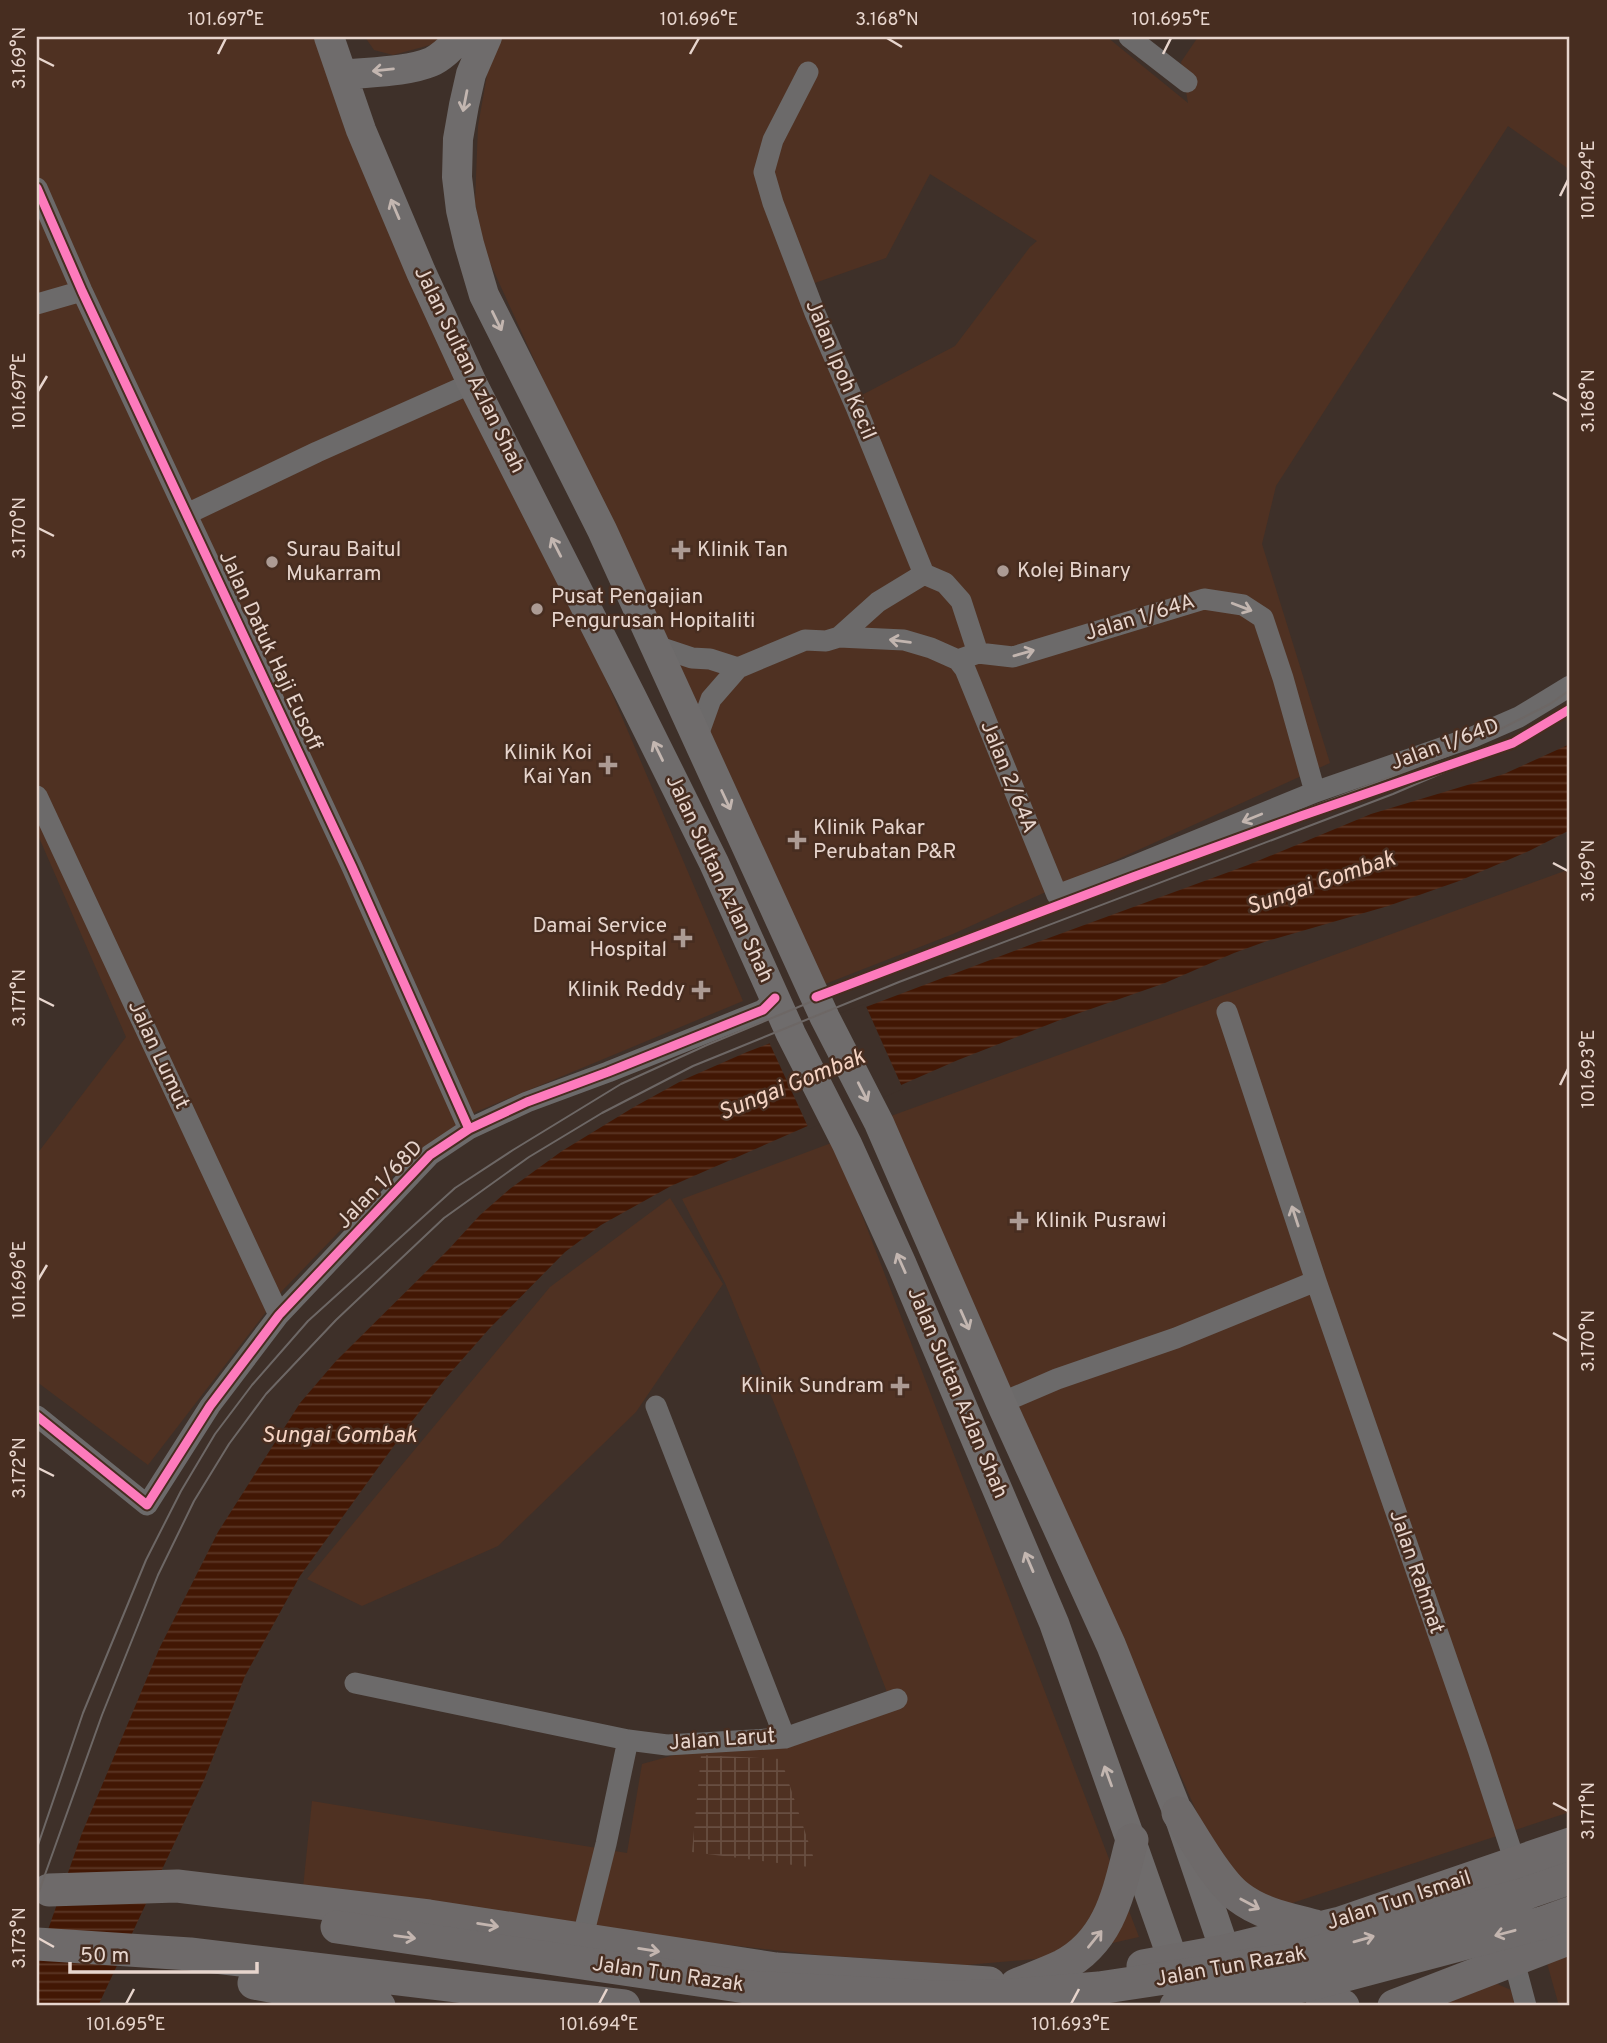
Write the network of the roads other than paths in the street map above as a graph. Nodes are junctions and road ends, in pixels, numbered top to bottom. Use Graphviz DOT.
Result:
graph roads {
  1 [pos="329,37"];
  2 [pos="461,37"];
  3 [pos="487,37"];
  4 [pos="1129,37"];
  5 [pos="807,72"];
  6 [pos="343,75"];
  7 [pos="1187,82"];
  8 [pos="37,188"];
  9 [pos="82,291"];
  10 [pos="37,304"];
  11 [pos="472,383"];
  12 [pos="187,514"];
  13 [pos="925,574"];
  14 [pos="839,637"];
  15 [pos="653,645"];
  16 [pos="978,653"];
  17 [pos="958,660"];
  18 [pos="738,668"];
  19 [pos="1570,686"];
  20 [pos="697,738"];
  21 [pos="1315,792"];
  22 [pos="37,796"];
  23 [pos="1057,895"];
  24 [pos="775,998"];
  25 [pos="1227,1012"];
  26 [pos="469,1129"];
  27 [pos="1316,1281"];
  28 [pos="279,1315"];
  29 [pos="1002,1403"];
  30 [pos="656,1406"];
  31 [pos="37,1416"];
  32 [pos="355,1683"];
  33 [pos="897,1699"];
  34 [pos="785,1738"];
  35 [pos="628,1740"];
  36 [pos="1178,1813"];
  37 [pos="1132,1840"];
  38 [pos="1570,1844"];
  39 [pos="1515,1862"];
  40 [pos="1570,1878"];
  41 [pos="43,1889"];
  42 [pos="176,1896"];
  43 [pos="1570,1913"];
  44 [pos="1329,1925"];
  45 [pos="1570,1938"];
  46 [pos="582,1940"];
  47 [pos="37,1944"];
  48 [pos="1225,1951"];
  49 [pos="190,1954"];
  50 [pos="1173,1961"];
  51 [pos="1511,1961"];
  52 [pos="1016,1985"];
  53 [pos="379,2006"];
  54 [pos="624,2006"];
  55 [pos="1089,2006"];
  56 [pos="1176,2006"];
  57 [pos="1188,2006"];
  58 [pos="1250,2006"];
  59 [pos="1343,2006"];
  60 [pos="1394,2006"];
  61 [pos="1527,2006"];
  1 -- 6 [label="main road, Jalan Sultan Azlan Shah"];
  2 -- 6 [label="main road, one-way"];
  3 -- 15 [label="main road, Jalan Sultan Azlan Shah, one-way"];
  4 -- 7 [label="street"];
  5 -- 13 [label="street, Jalan Ipoh Kecil"];
  11 -- 6 [label="main road, Jalan Sultan Azlan Shah, one-way"];
  8 -- 9 [label="street, Jalan Datuk Haji Eusoff"];
  9 -- 10 [label="street"];
  9 -- 12 [label="street, Jalan Datuk Haji Eusoff"];
  11 -- 12 [label="street"];
  24 -- 11 [label="main road, Jalan Sultan Azlan Shah, one-way"];
  12 -- 26 [label="street, Jalan Datuk Haji Eusoff"];
  13 -- 14 [label="street"];
  13 -- 16 [label="street"];
  17 -- 14 [label="street, one-way"];
  14 -- 18 [label="street"];
  15 -- 18 [label="street"];
  15 -- 20 [label="main road, Jalan Sultan Azlan Shah"];
  16 -- 17 [label="street, Jalan 1/64A"];
  16 -- 21 [label="street, Jalan 1/64A, one-way"];
  17 -- 23 [label="street, Jalan 2/64A"];
  18 -- 20 [label="street"];
  19 -- 21 [label="street, Jalan 1/64D"];
  20 -- 29 [label="main road, Jalan Sultan Azlan Shah, one-way"];
  21 -- 23 [label="street, Jalan 1/64D, one-way"];
  22 -- 28 [label="street, Jalan Lumut"];
  24 -- 26 [label="street, Jalan 1/68D"];
  37 -- 24 [label="main road, Jalan Sultan Azlan Shah, one-way"];
  27 -- 25 [label="street, Jalan Rahmat, one-way"];
  26 -- 28 [label="street, Jalan 1/68D"];
  27 -- 29 [label="street"];
  27 -- 39 [label="street, Jalan Rahmat"];
  28 -- 31 [label="street, Jalan 1/68D"];
  29 -- 36 [label="main road, Jalan Sultan Azlan Shah"];
  30 -- 34 [label="street, Jalan Larut"];
  32 -- 35 [label="street, Jalan Larut"];
  33 -- 34 [label="street"];
  34 -- 35 [label="street, Jalan Larut"];
  35 -- 46 [label="street"];
  36 -- 44 [label="main road, one-way"];
  36 -- 48 [label="main road, Jalan Sultan Azlan Shah"];
  37 -- 50 [label="main road, Jalan Sultan Azlan Shah"];
  52 -- 37 [label="main road, one-way"];
  38 -- 39 [label="main road, Jalan Tun Ismail"];
  39 -- 44 [label="main road, Jalan Tun Ismail"];
  42 -- 40 [label="main road, Jalan Tun Razak, one-way, bridge"];
  41 -- 42 [label="main road, Jalan Tun Razak"];
  42 -- 46 [label="main road, Jalan Tun Razak, one-way"];
  43 -- 56 [label="main road, Jalan Tun Razak, one-way, bridge"];
  44 -- 48 [label="main road, Jalan Tun Ismail"];
  44 -- 59 [label="main road"];
  45 -- 51 [label="main road"];
  46 -- 52 [label="main road, Jalan Tun Razak, one-way"];
  47 -- 49 [label="main road, Jalan Tun Razak"];
  48 -- 50 [label="main road, Jalan Tun Razak"];
  48 -- 58 [label="main road, Jalan Sultan Azlan Shah"];
  49 -- 53 [label="main road, Jalan Tun Razak"];
  49 -- 54 [label="main road, Jalan Tun Razak"];
  50 -- 52 [label="main road, Jalan Tun Razak"];
  50 -- 57 [label="main road, Jalan Sultan Azlan Shah"];
  51 -- 60 [label="main road"];
  51 -- 61 [label="street"];
  52 -- 55 [label="main road"];
}
